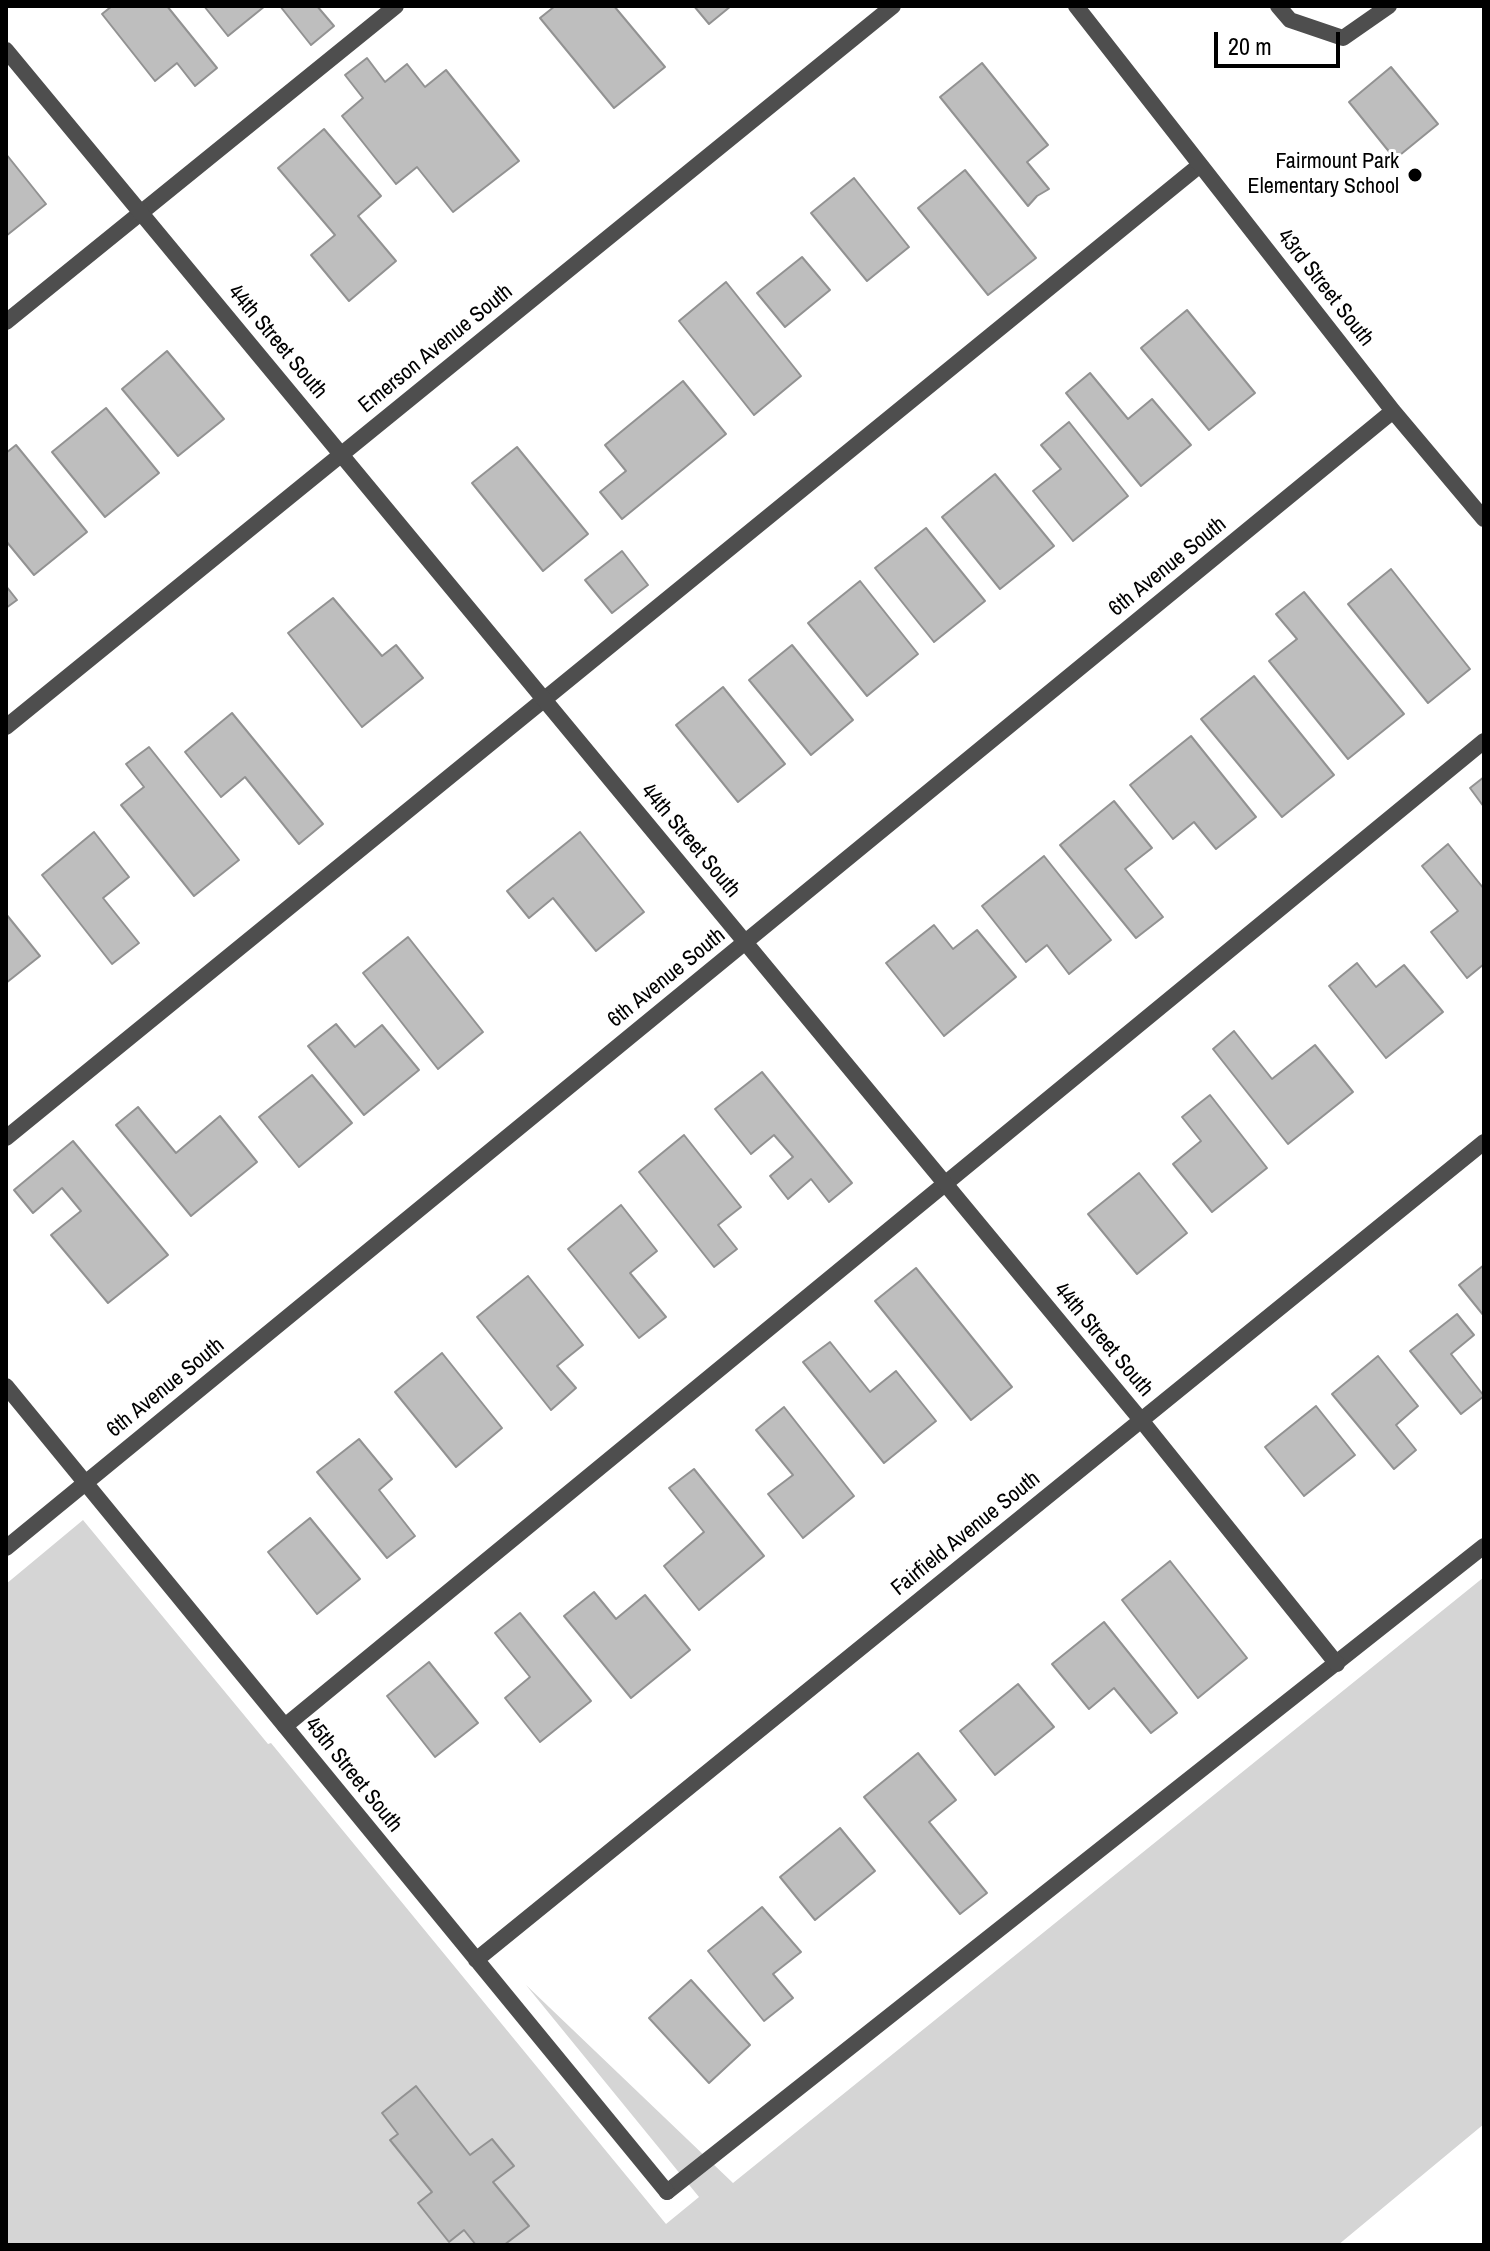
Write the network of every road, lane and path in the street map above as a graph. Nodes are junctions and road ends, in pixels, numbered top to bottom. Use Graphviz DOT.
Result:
graph roads {
  1 [pos="396,6"];
  2 [pos="893,6"];
  3 [pos="1076,6"];
  4 [pos="1278,6"];
  5 [pos="1389,6"];
  6 [pos="6,50"];
  7 [pos="1200,165"];
  8 [pos="141,213"];
  9 [pos="6,322"];
  10 [pos="1393,411"];
  11 [pos="341,454"];
  12 [pos="1484,519"];
  13 [pos="544,699"];
  14 [pos="6,727"];
  15 [pos="1484,741"];
  16 [pos="745,943"];
  17 [pos="6,1138"];
  18 [pos="1484,1142"];
  19 [pos="945,1184"];
  20 [pos="6,1386"];
  21 [pos="1141,1420"];
  22 [pos="85,1482"];
  23 [pos="1484,1546"];
  24 [pos="6,1548"];
  25 [pos="1337,1664"];
  26 [pos="285,1726"];
  27 [pos="476,1960"];
  1 -- 8 [label="street"];
  2 -- 11 [label="street, Emerson Avenue South"];
  3 -- 7 [label="street, 43rd Street South"];
  4 -- 5 [label="street"];
  6 -- 8 [label="street, 44th Street South"];
  7 -- 10 [label="street, 43rd Street South"];
  7 -- 13 [label="street"];
  8 -- 9 [label="street"];
  8 -- 11 [label="street, 44th Street South"];
  10 -- 12 [label="street, 43rd Street South"];
  10 -- 16 [label="street, 6th Avenue South"];
  11 -- 13 [label="street, 44th Street South"];
  11 -- 14 [label="street, Emerson Avenue South"];
  13 -- 16 [label="street, 44th Street South"];
  13 -- 17 [label="street"];
  15 -- 19 [label="street"];
  16 -- 19 [label="street, 44th Street South"];
  16 -- 22 [label="street, 6th Avenue South"];
  18 -- 21 [label="street, Fairfield Avenue South"];
  19 -- 21 [label="street, 44th Street South"];
  19 -- 26 [label="street"];
  20 -- 22 [label="street, 45th Street South"];
  21 -- 25 [label="street, 44th Street South"];
  21 -- 27 [label="street, Fairfield Avenue South"];
  22 -- 24 [label="street, 6th Avenue South"];
  22 -- 26 [label="street, 45th Street South"];
  23 -- 25 [label="street"];
  25 -- 27 [label="street, 45th Street South"];
  26 -- 27 [label="street, 45th Street South"];
}
